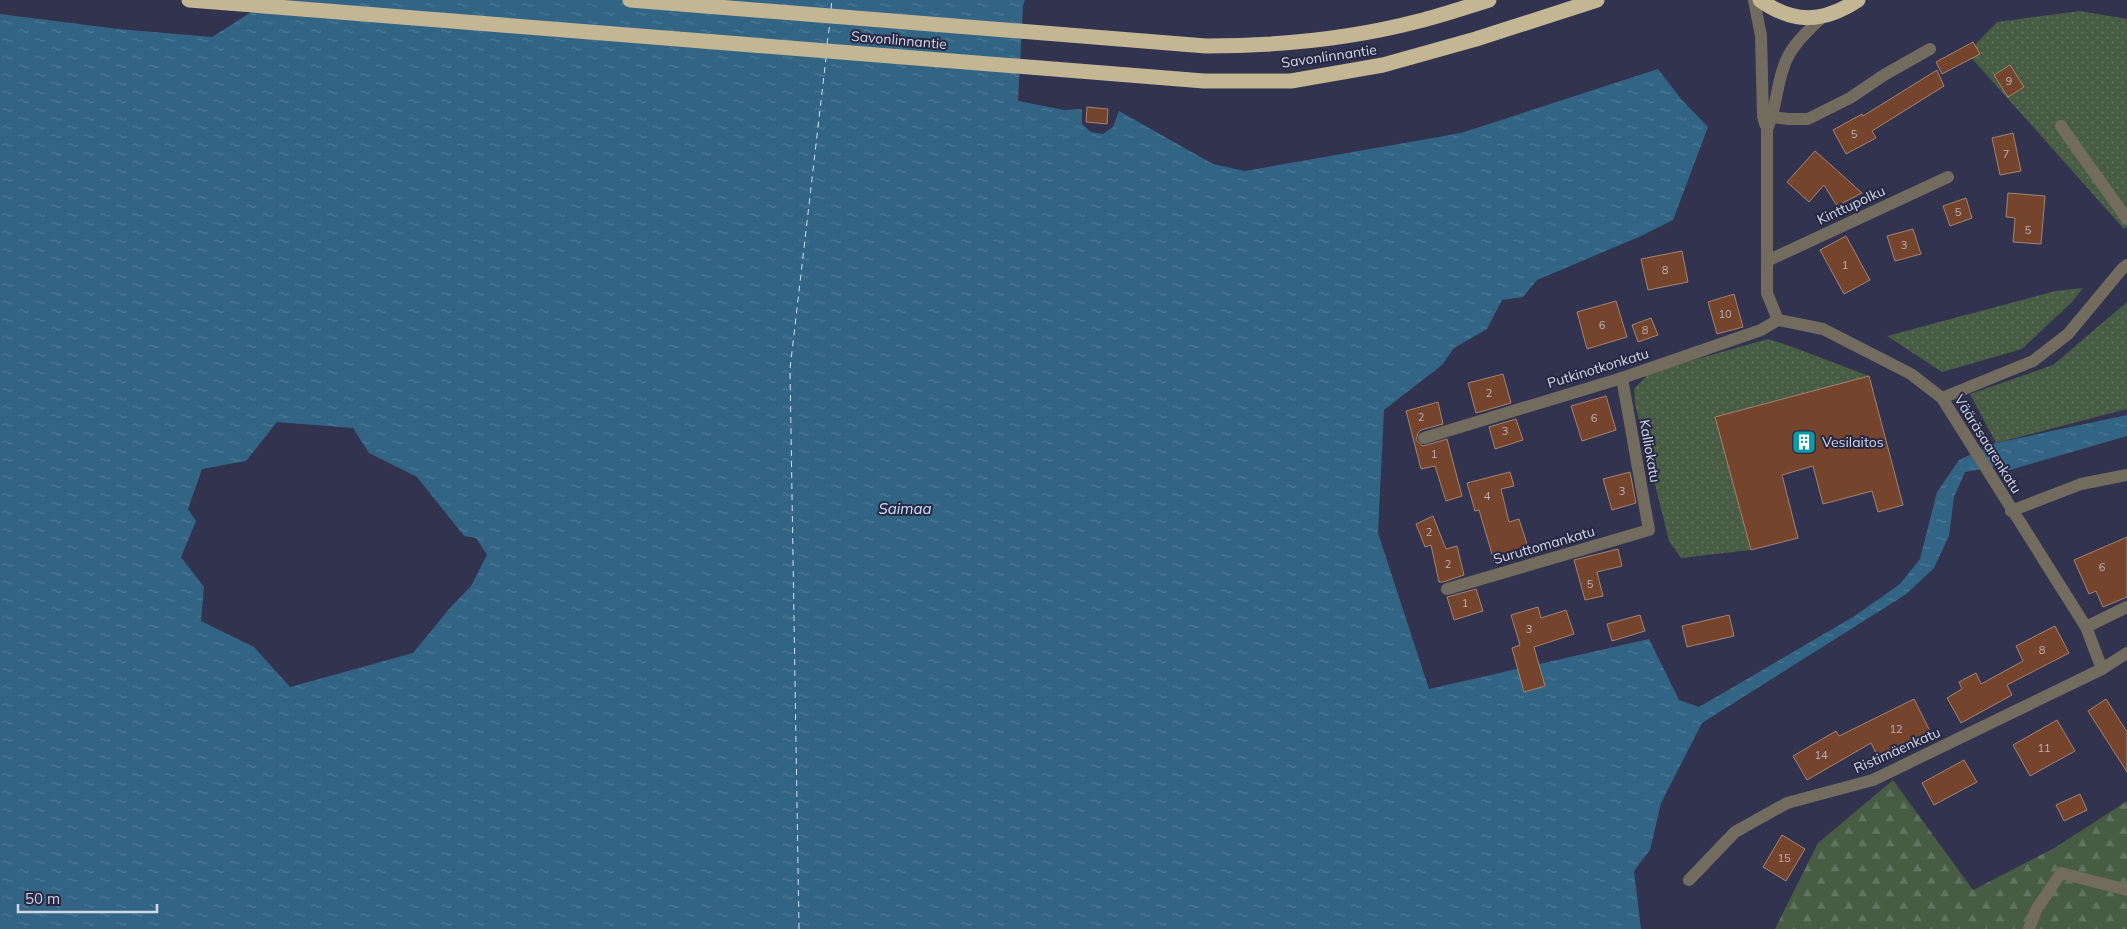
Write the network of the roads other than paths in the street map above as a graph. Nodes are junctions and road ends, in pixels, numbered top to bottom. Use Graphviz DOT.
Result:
graph roads {
  1 [pos="189,0"];
  2 [pos="630,0"];
  3 [pos="1489,0"];
  4 [pos="1597,0"];
  5 [pos="1754,0"];
  6 [pos="1760,0"];
  7 [pos="1858,0"];
  8 [pos="1822,17"];
  9 [pos="1930,49"];
  10 [pos="1767,125"];
  11 [pos="2060,126"];
  12 [pos="1948,177"];
  13 [pos="2127,219"];
  14 [pos="1767,261"];
  15 [pos="2127,265"];
  16 [pos="1778,320"];
  17 [pos="1622,378"];
  18 [pos="1942,398"];
  19 [pos="1424,438"];
  20 [pos="2127,475"];
  21 [pos="2011,511"];
  22 [pos="1649,530"];
  23 [pos="1447,588"];
  24 [pos="2127,607"];
  25 [pos="2086,627"];
  26 [pos="2127,653"];
  27 [pos="2102,669"];
  28 [pos="1689,880"];
  29 [pos="2127,890"];
  30 [pos="2029,929"];
  1 -- 4 [label="highway, Savonlinnantie"];
  2 -- 3 [label="highway, Savonlinnantie"];
  5 -- 10 [label="street"];
  6 -- 8 [label="highway"];
  7 -- 8 [label="highway"];
  8 -- 10 [label="street"];
  9 -- 10 [label="street"];
  10 -- 14 [label="street"];
  11 -- 13 [label="street"];
  12 -- 14 [label="street, Kinttupolku"];
  14 -- 16 [label="street"];
  15 -- 18 [label="street"];
  16 -- 17 [label="street, Putkinotkonkatu"];
  16 -- 18 [label="street, Vääräsaarenkatu"];
  17 -- 19 [label="street, Putkinotkonkatu"];
  17 -- 22 [label="street, Kalliokatu"];
  18 -- 21 [label="street, Vääräsaarenkatu"];
  20 -- 21 [label="street"];
  21 -- 25 [label="street, Vääräsaarenkatu"];
  22 -- 23 [label="street, Suruttomankatu"];
  24 -- 25 [label="street"];
  25 -- 27 [label="street, Vääräsaarenkatu"];
  26 -- 27 [label="street, Ristimäenkatu"];
  27 -- 28 [label="street, Ristimäenkatu"];
  29 -- 30 [label="street"];
}
